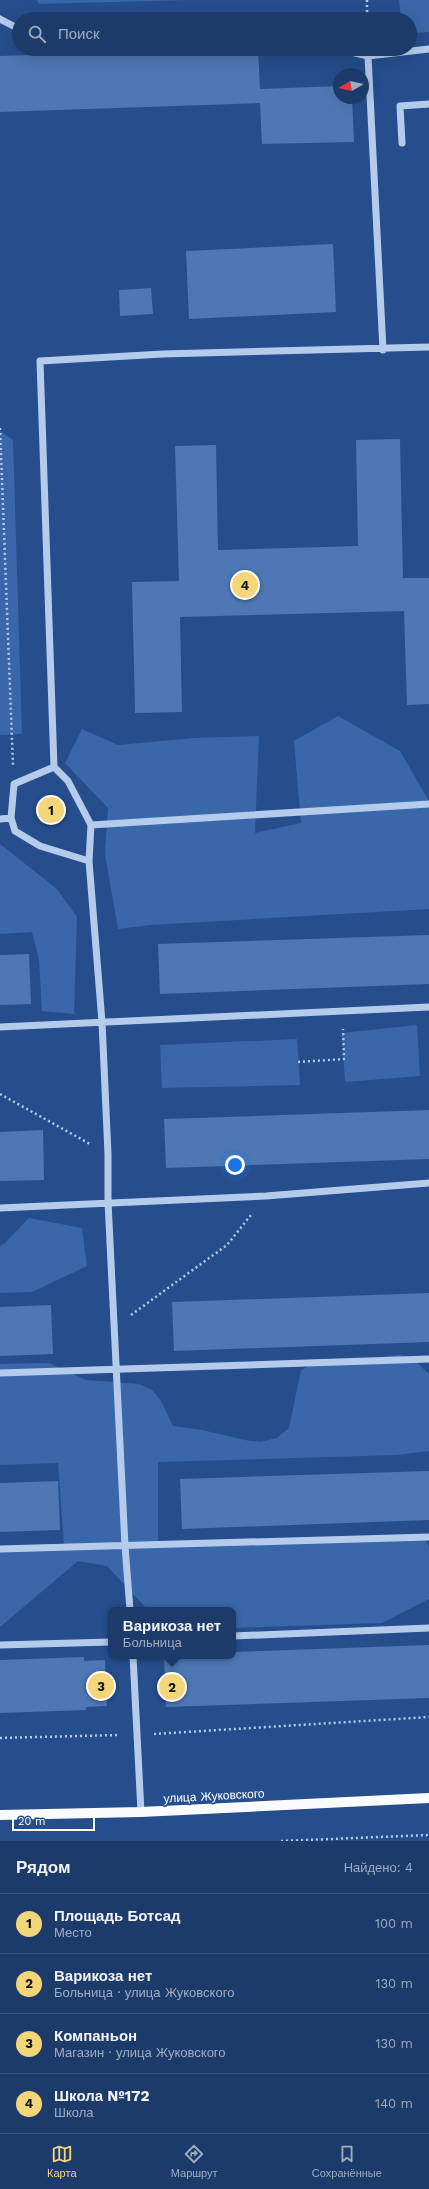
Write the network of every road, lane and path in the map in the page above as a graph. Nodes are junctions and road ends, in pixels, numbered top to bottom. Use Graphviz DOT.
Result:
graph roads {
  1 [pos="367,0"];
  2 [pos="367,12"];
  3 [pos="0,19"];
  4 [pos="12,25"];
  5 [pos="429,49"];
  6 [pos="417,50"];
  7 [pos="368,56"];
  8 [pos="429,104"];
  9 [pos="402,143"];
  10 [pos="429,347"];
  11 [pos="383,350"];
  12 [pos="0,428"];
  13 [pos="54,767"];
  14 [pos="14,784"];
  15 [pos="429,804"];
  16 [pos="11,818"];
  17 [pos="0,819"];
  18 [pos="91,825"];
  19 [pos="89,861"];
  20 [pos="429,1007"];
  21 [pos="343,1012"];
  22 [pos="102,1022"];
  23 [pos="0,1027"];
  24 [pos="298,1062"];
  25 [pos="0,1094"];
  26 [pos="108,1154"];
  27 [pos="429,1183"];
  28 [pos="266,1196"];
  29 [pos="108,1202"];
  30 [pos="0,1208"];
  31 [pos="115,1327"];
  32 [pos="429,1359"];
  33 [pos="117,1368"];
  34 [pos="0,1373"];
  35 [pos="429,1537"];
  36 [pos="125,1546"];
  37 [pos="0,1549"];
  38 [pos="130,1607"];
  39 [pos="429,1628"];
  40 [pos="236,1636"];
  41 [pos="108,1642"];
  42 [pos="0,1645"];
  43 [pos="133,1659"];
  44 [pos="429,1717"];
  45 [pos="137,1735"];
  46 [pos="0,1738"];
  47 [pos="429,1798"];
  48 [pos="141,1812"];
  49 [pos="0,1815"];
  50 [pos="429,1835"];
  51 [pos="282,1841"];
  1 -- 2 [label="path"];
  3 -- 4 [label="street"];
  5 -- 6 [label="street"];
  7 -- 11 [label="street"];
  8 -- 9 [label="street"];
  10 -- 11 [label="street"];
  11 -- 13 [label="street"];
  12 -- 14 [label="path"];
  13 -- 14 [label="street"];
  13 -- 18 [label="street"];
  14 -- 16 [label="street"];
  15 -- 18 [label="street"];
  16 -- 17 [label="street"];
  16 -- 19 [label="street"];
  18 -- 19 [label="street"];
  19 -- 22 [label="street"];
  20 -- 21 [label="street"];
  21 -- 22 [label="street"];
  21 -- 24 [label="path"];
  22 -- 23 [label="street"];
  22 -- 26 [label="street"];
  25 -- 26 [label="path"];
  26 -- 29 [label="street"];
  27 -- 28 [label="street"];
  28 -- 29 [label="street"];
  28 -- 31 [label="path"];
  29 -- 30 [label="street"];
  29 -- 31 [label="street"];
  31 -- 33 [label="street"];
  32 -- 33 [label="street"];
  33 -- 34 [label="street"];
  33 -- 36 [label="street"];
  35 -- 36 [label="street"];
  36 -- 37 [label="street"];
  36 -- 38 [label="street"];
  39 -- 40 [label="street"];
  41 -- 42 [label="street"];
  43 -- 45 [label="street"];
  44 -- 45 [label="path"];
  45 -- 46 [label="path"];
  45 -- 48 [label="street"];
  47 -- 48 [label="main road, улица Жуковского"];
  48 -- 49 [label="main road, улица Жуковского"];
  50 -- 51 [label="path"];
}
